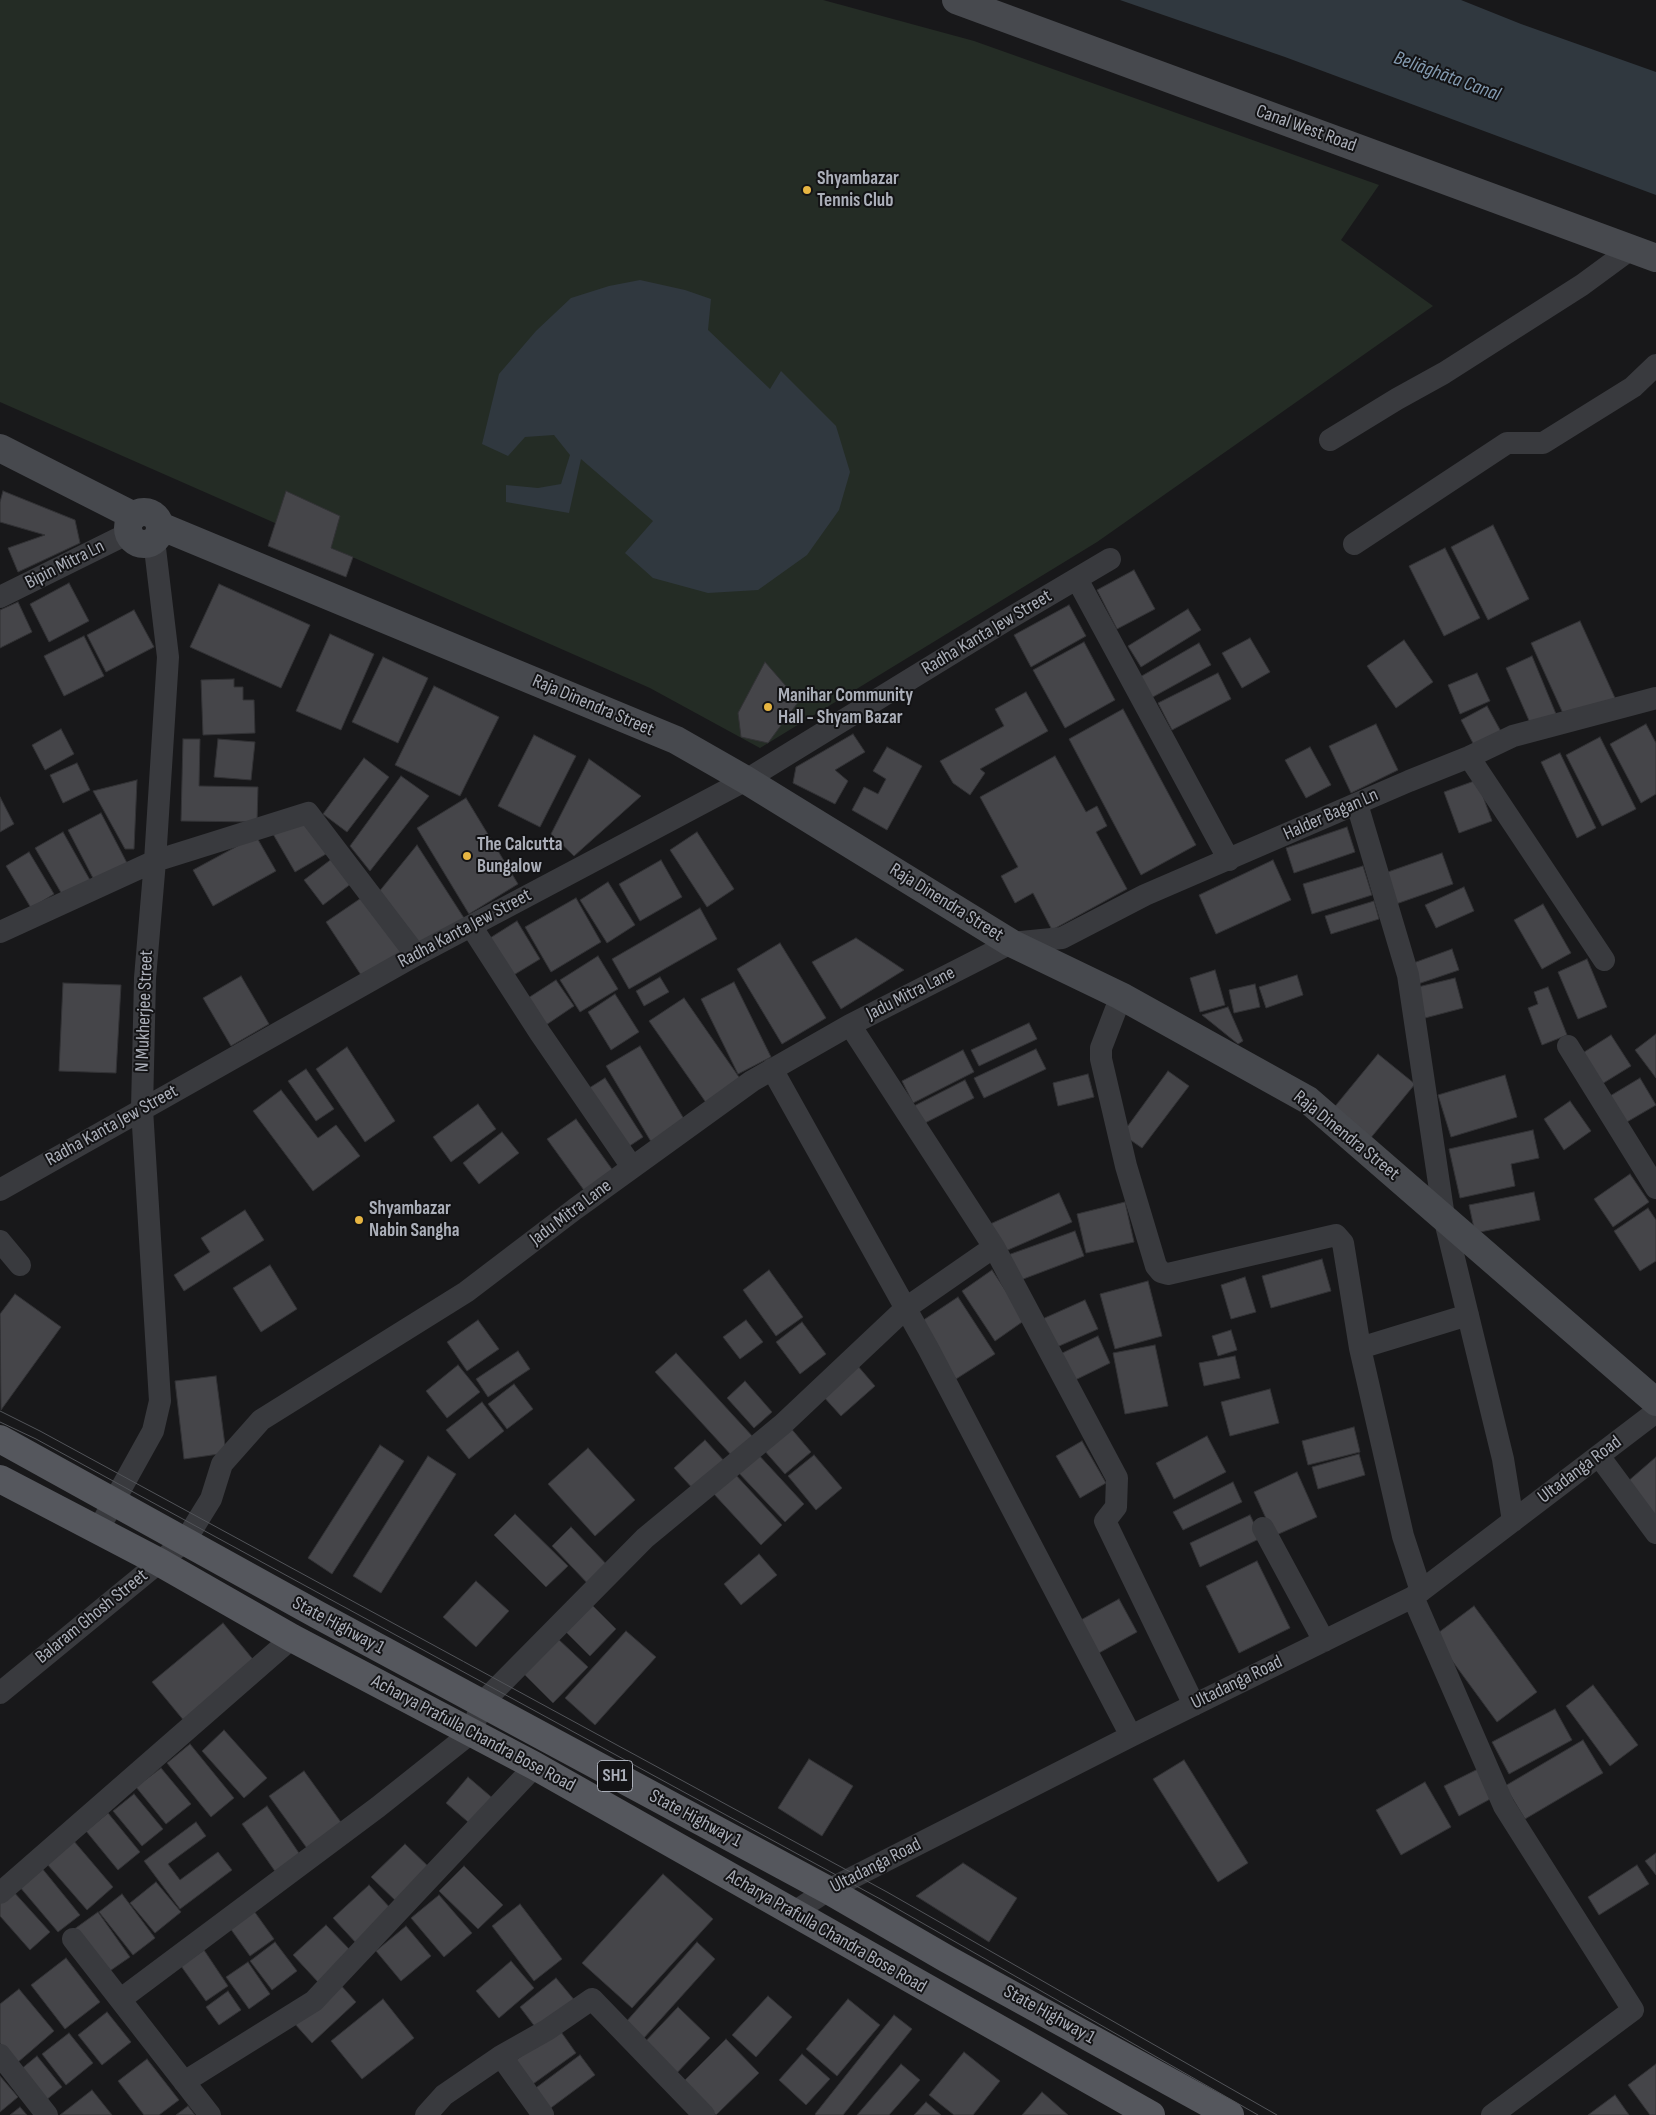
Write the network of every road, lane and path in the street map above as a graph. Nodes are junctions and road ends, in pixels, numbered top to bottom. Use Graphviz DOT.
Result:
graph roads {
  1 [pos="956,0"];
  2 [pos="1644,254"];
  3 [pos="1656,365"];
  4 [pos="1330,440"];
  5 [pos="0,448"];
  6 [pos="144,529"];
  7 [pos="1354,544"];
  8 [pos="1110,559"];
  9 [pos="1077,579"];
  10 [pos="0,597"];
  11 [pos="1656,698"];
  12 [pos="1469,757"];
  13 [pos="746,780"];
  14 [pos="1357,804"];
  15 [pos="1229,860"];
  16 [pos="154,861"];
  17 [pos="471,926"];
  18 [pos="0,932"];
  19 [pos="1011,943"];
  20 [pos="416,955"];
  21 [pos="1604,960"];
  22 [pos="1121,996"];
  23 [pos="850,1025"];
  24 [pos="1568,1046"];
  25 [pos="772,1069"];
  26 [pos="142,1109"];
  27 [pos="632,1168"];
  28 [pos="1656,1188"];
  29 [pos="0,1190"];
  30 [pos="1444,1217"];
  31 [pos="0,1241"];
  32 [pos="994,1247"];
  33 [pos="20,1265"];
  34 [pos="906,1308"];
  35 [pos="1468,1315"];
  36 [pos="1360,1348"];
  37 [pos="1656,1402"];
  38 [pos="1656,1412"];
  39 [pos="0,1439"];
  40 [pos="1599,1456"];
  41 [pos="0,1479"];
  42 [pos="113,1501"];
  43 [pos="1513,1521"];
  44 [pos="1263,1528"];
  45 [pos="98,1530"];
  46 [pos="1656,1533"];
  47 [pos="185,1541"];
  48 [pos="159,1562"];
  49 [pos="1417,1594"];
  50 [pos="292,1638"];
  51 [pos="1324,1640"];
  52 [pos="0,1693"];
  53 [pos="482,1703"];
  54 [pos="1194,1705"];
  55 [pos="471,1734"];
  56 [pos="1131,1736"];
  57 [pos="536,1766"];
  58 [pos="828,1890"];
  59 [pos="0,1894"];
  60 [pos="793,1913"];
  61 [pos="73,1939"];
  62 [pos="121,1999"];
  63 [pos="0,2055"];
  64 [pos="501,2056"];
  65 [pos="184,2082"];
  66 [pos="1146,2114"];
  67 [pos="47,2115"];
  68 [pos="210,2115"];
  69 [pos="426,2115"];
  70 [pos="543,2115"];
  71 [pos="704,2115"];
  72 [pos="1230,2115"];
  73 [pos="1492,2115"];
  1 -- 2 [label="main road, Canal West Road"];
  2 -- 4 [label="street"];
  3 -- 7 [label="street"];
  5 -- 6 [label="main road, Raja Dinendra Street"];
  6 -- 10 [label="street, Bipin Mitra Ln"];
  6 -- 13 [label="main road, Raja Dinendra Street"];
  6 -- 16 [label="street, N Mukherjee Street"];
  8 -- 9 [label="street, Radha Kanta Jew Street"];
  9 -- 13 [label="street, Radha Kanta Jew Street"];
  9 -- 15 [label="street"];
  11 -- 12 [label="street, Halder Bagan Ln"];
  12 -- 14 [label="street, Halder Bagan Ln"];
  12 -- 21 [label="street"];
  13 -- 17 [label="street, Radha Kanta Jew Street"];
  13 -- 19 [label="main road, Raja Dinendra Street"];
  14 -- 15 [label="street, Halder Bagan Ln"];
  14 -- 30 [label="street"];
  15 -- 19 [label="street, Halder Bagan Ln"];
  16 -- 18 [label="street"];
  16 -- 20 [label="street"];
  16 -- 26 [label="street, N Mukherjee Street"];
  17 -- 20 [label="street, Radha Kanta Jew Street"];
  17 -- 27 [label="street"];
  19 -- 22 [label="main road, Raja Dinendra Street"];
  19 -- 23 [label="street, Jadu Mitra Lane"];
  20 -- 26 [label="street, Radha Kanta Jew Street"];
  22 -- 30 [label="main road, Raja Dinendra Street"];
  22 -- 36 [label="street"];
  23 -- 25 [label="street, Jadu Mitra Lane"];
  23 -- 32 [label="street"];
  24 -- 28 [label="street"];
  25 -- 27 [label="street, Jadu Mitra Lane"];
  25 -- 34 [label="street"];
  26 -- 29 [label="street, Radha Kanta Jew Street"];
  26 -- 42 [label="street, N Mukherjee Street"];
  27 -- 47 [label="street, Jadu Mitra Lane"];
  30 -- 35 [label="street"];
  30 -- 37 [label="main road, Raja Dinendra Street"];
  31 -- 33 [label="street"];
  32 -- 34 [label="street"];
  32 -- 54 [label="street"];
  34 -- 53 [label="street"];
  34 -- 56 [label="street"];
  35 -- 36 [label="street"];
  35 -- 43 [label="street"];
  36 -- 49 [label="street"];
  38 -- 40 [label="street, Ultadanga Road"];
  39 -- 42 [label="main road, State Highway 1 / SH1"];
  40 -- 43 [label="street, Ultadanga Road"];
  40 -- 46 [label="street"];
  41 -- 45 [label="main road, Acharya Prafulla Chandra Bose Road / SH1"];
  42 -- 45 [label="street, N Mukherjee Street"];
  42 -- 47 [label="main road, State Highway 1 / SH1"];
  43 -- 49 [label="street, Ultadanga Road"];
  44 -- 51 [label="street"];
  45 -- 48 [label="main road, Acharya Prafulla Chandra Bose Road / SH1"];
  47 -- 48 [label="street, Balaram Ghosh Street"];
  47 -- 53 [label="main road, State Highway 1 / SH1"];
  48 -- 50 [label="main road, Acharya Prafulla Chandra Bose Road / SH1"];
  48 -- 52 [label="street, Balaram Ghosh Street"];
  49 -- 51 [label="street, Ultadanga Road"];
  49 -- 73 [label="street"];
  50 -- 55 [label="main road, Acharya Prafulla Chandra Bose Road / SH1"];
  50 -- 59 [label="street"];
  51 -- 54 [label="street, Ultadanga Road"];
  53 -- 55 [label="street"];
  53 -- 58 [label="main road, State Highway 1 / SH1"];
  54 -- 56 [label="street, Ultadanga Road"];
  55 -- 57 [label="main road, Acharya Prafulla Chandra Bose Road / SH1"];
  55 -- 62 [label="street"];
  56 -- 58 [label="street, Ultadanga Road"];
  57 -- 60 [label="main road, Acharya Prafulla Chandra Bose Road / SH1"];
  57 -- 65 [label="street"];
  58 -- 60 [label="street, Ultadanga Road"];
  58 -- 72 [label="main road, State Highway 1 / SH1"];
  60 -- 66 [label="main road, Acharya Prafulla Chandra Bose Road / SH1"];
  61 -- 62 [label="street"];
  62 -- 65 [label="street"];
  63 -- 67 [label="street"];
  64 -- 69 [label="street"];
  64 -- 70 [label="street"];
  64 -- 71 [label="street"];
  65 -- 68 [label="street"];
}
